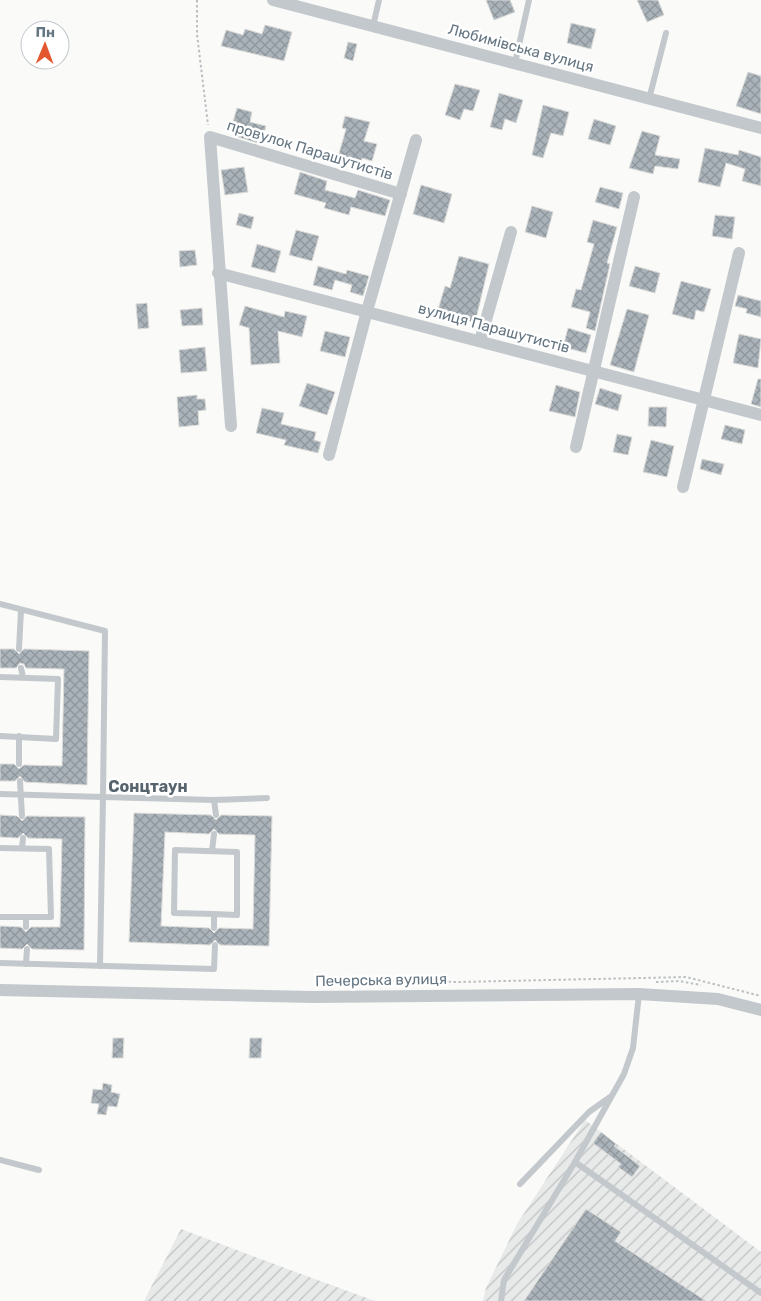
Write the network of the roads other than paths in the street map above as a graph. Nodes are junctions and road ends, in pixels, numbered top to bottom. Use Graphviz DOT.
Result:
graph roads {
  1 [pos="273,0"];
  2 [pos="379,0"];
  3 [pos="529,0"];
  4 [pos="373,26"];
  5 [pos="666,33"];
  6 [pos="514,63"];
  7 [pos="650,99"];
  8 [pos="761,128"];
  9 [pos="416,140"];
  10 [pos="401,194"];
  11 [pos="634,198"];
  12 [pos="511,232"];
  13 [pos="739,253"];
  14 [pos="218,273"];
  15 [pos="367,311"];
  16 [pos="480,341"];
  17 [pos="594,371"];
  18 [pos="704,400"];
  19 [pos="761,415"];
  20 [pos="231,426"];
  21 [pos="576,447"];
  22 [pos="329,456"];
  23 [pos="683,487"];
  24 [pos="0,604"];
  25 [pos="21,610"];
  26 [pos="19,649"];
  27 [pos="21,668"];
  28 [pos="0,677"];
  29 [pos="23,677"];
  30 [pos="0,736"];
  31 [pos="19,736"];
  32 [pos="19,764"];
  33 [pos="20,781"];
  34 [pos="0,794"];
  35 [pos="21,794"];
  36 [pos="103,797"];
  37 [pos="267,798"];
  38 [pos="214,800"];
  39 [pos="22,816"];
  40 [pos="216,816"];
  41 [pos="214,834"];
  42 [pos="23,838"];
  43 [pos="0,848"];
  44 [pos="22,848"];
  45 [pos="212,851"];
  46 [pos="214,914"];
  47 [pos="0,917"];
  48 [pos="26,917"];
  49 [pos="26,928"];
  50 [pos="214,928"];
  51 [pos="215,945"];
  52 [pos="26,949"];
  53 [pos="0,963"];
  54 [pos="26,964"];
  55 [pos="100,966"];
  56 [pos="0,990"];
  57 [pos="639,994"];
  58 [pos="761,1010"];
  59 [pos="613,1095"];
  60 [pos="0,1160"];
  61 [pos="575,1162"];
  62 [pos="39,1170"];
  63 [pos="520,1184"];
  64 [pos="761,1293"];
  65 [pos="501,1301"];
  1 -- 4 [label="street, Любимівська вулиця"];
  2 -- 4 [label="lane"];
  3 -- 6 [label="lane"];
  4 -- 6 [label="street, Любимівська вулиця"];
  5 -- 7 [label="lane"];
  6 -- 7 [label="street, Любимівська вулиця"];
  7 -- 8 [label="street, Любимівська вулиця"];
  9 -- 10 [label="street"];
  10 -- 14 [label="street, провулок Парашутистів"];
  10 -- 15 [label="street"];
  11 -- 17 [label="street"];
  12 -- 16 [label="street"];
  13 -- 18 [label="street"];
  14 -- 15 [label="street, вулиця Парашутистів"];
  14 -- 20 [label="street"];
  15 -- 16 [label="street, вулиця Парашутистів"];
  15 -- 22 [label="street"];
  16 -- 17 [label="street, вулиця Парашутистів"];
  17 -- 18 [label="street, вулиця Парашутистів"];
  17 -- 21 [label="street"];
  18 -- 19 [label="street, вулиця Парашутистів"];
  18 -- 23 [label="street"];
  24 -- 25 [label="lane"];
  25 -- 26 [label="lane"];
  25 -- 36 [label="lane"];
  27 -- 29 [label="lane"];
  28 -- 29 [label="lane"];
  29 -- 31 [label="lane"];
  30 -- 31 [label="lane"];
  31 -- 32 [label="lane"];
  33 -- 35 [label="lane"];
  34 -- 35 [label="lane"];
  35 -- 36 [label="lane"];
  35 -- 39 [label="lane"];
  36 -- 38 [label="lane"];
  36 -- 55 [label="lane"];
  37 -- 38 [label="lane"];
  38 -- 40 [label="lane"];
  41 -- 45 [label="lane"];
  42 -- 44 [label="lane"];
  43 -- 44 [label="lane"];
  44 -- 48 [label="lane"];
  45 -- 46 [label="lane"];
  45 -- 46 [label="lane"];
  46 -- 50 [label="lane"];
  47 -- 48 [label="lane"];
  48 -- 49 [label="lane"];
  51 -- 55 [label="lane"];
  52 -- 54 [label="lane"];
  53 -- 54 [label="lane"];
  54 -- 55 [label="lane"];
  56 -- 57 [label="street, Печерська вулиця"];
  57 -- 58 [label="street, Печерська вулиця"];
  57 -- 59 [label="lane"];
  59 -- 61 [label="lane"];
  59 -- 63 [label="lane"];
  60 -- 62 [label="lane"];
  61 -- 64 [label="lane"];
  61 -- 65 [label="lane"];
}
